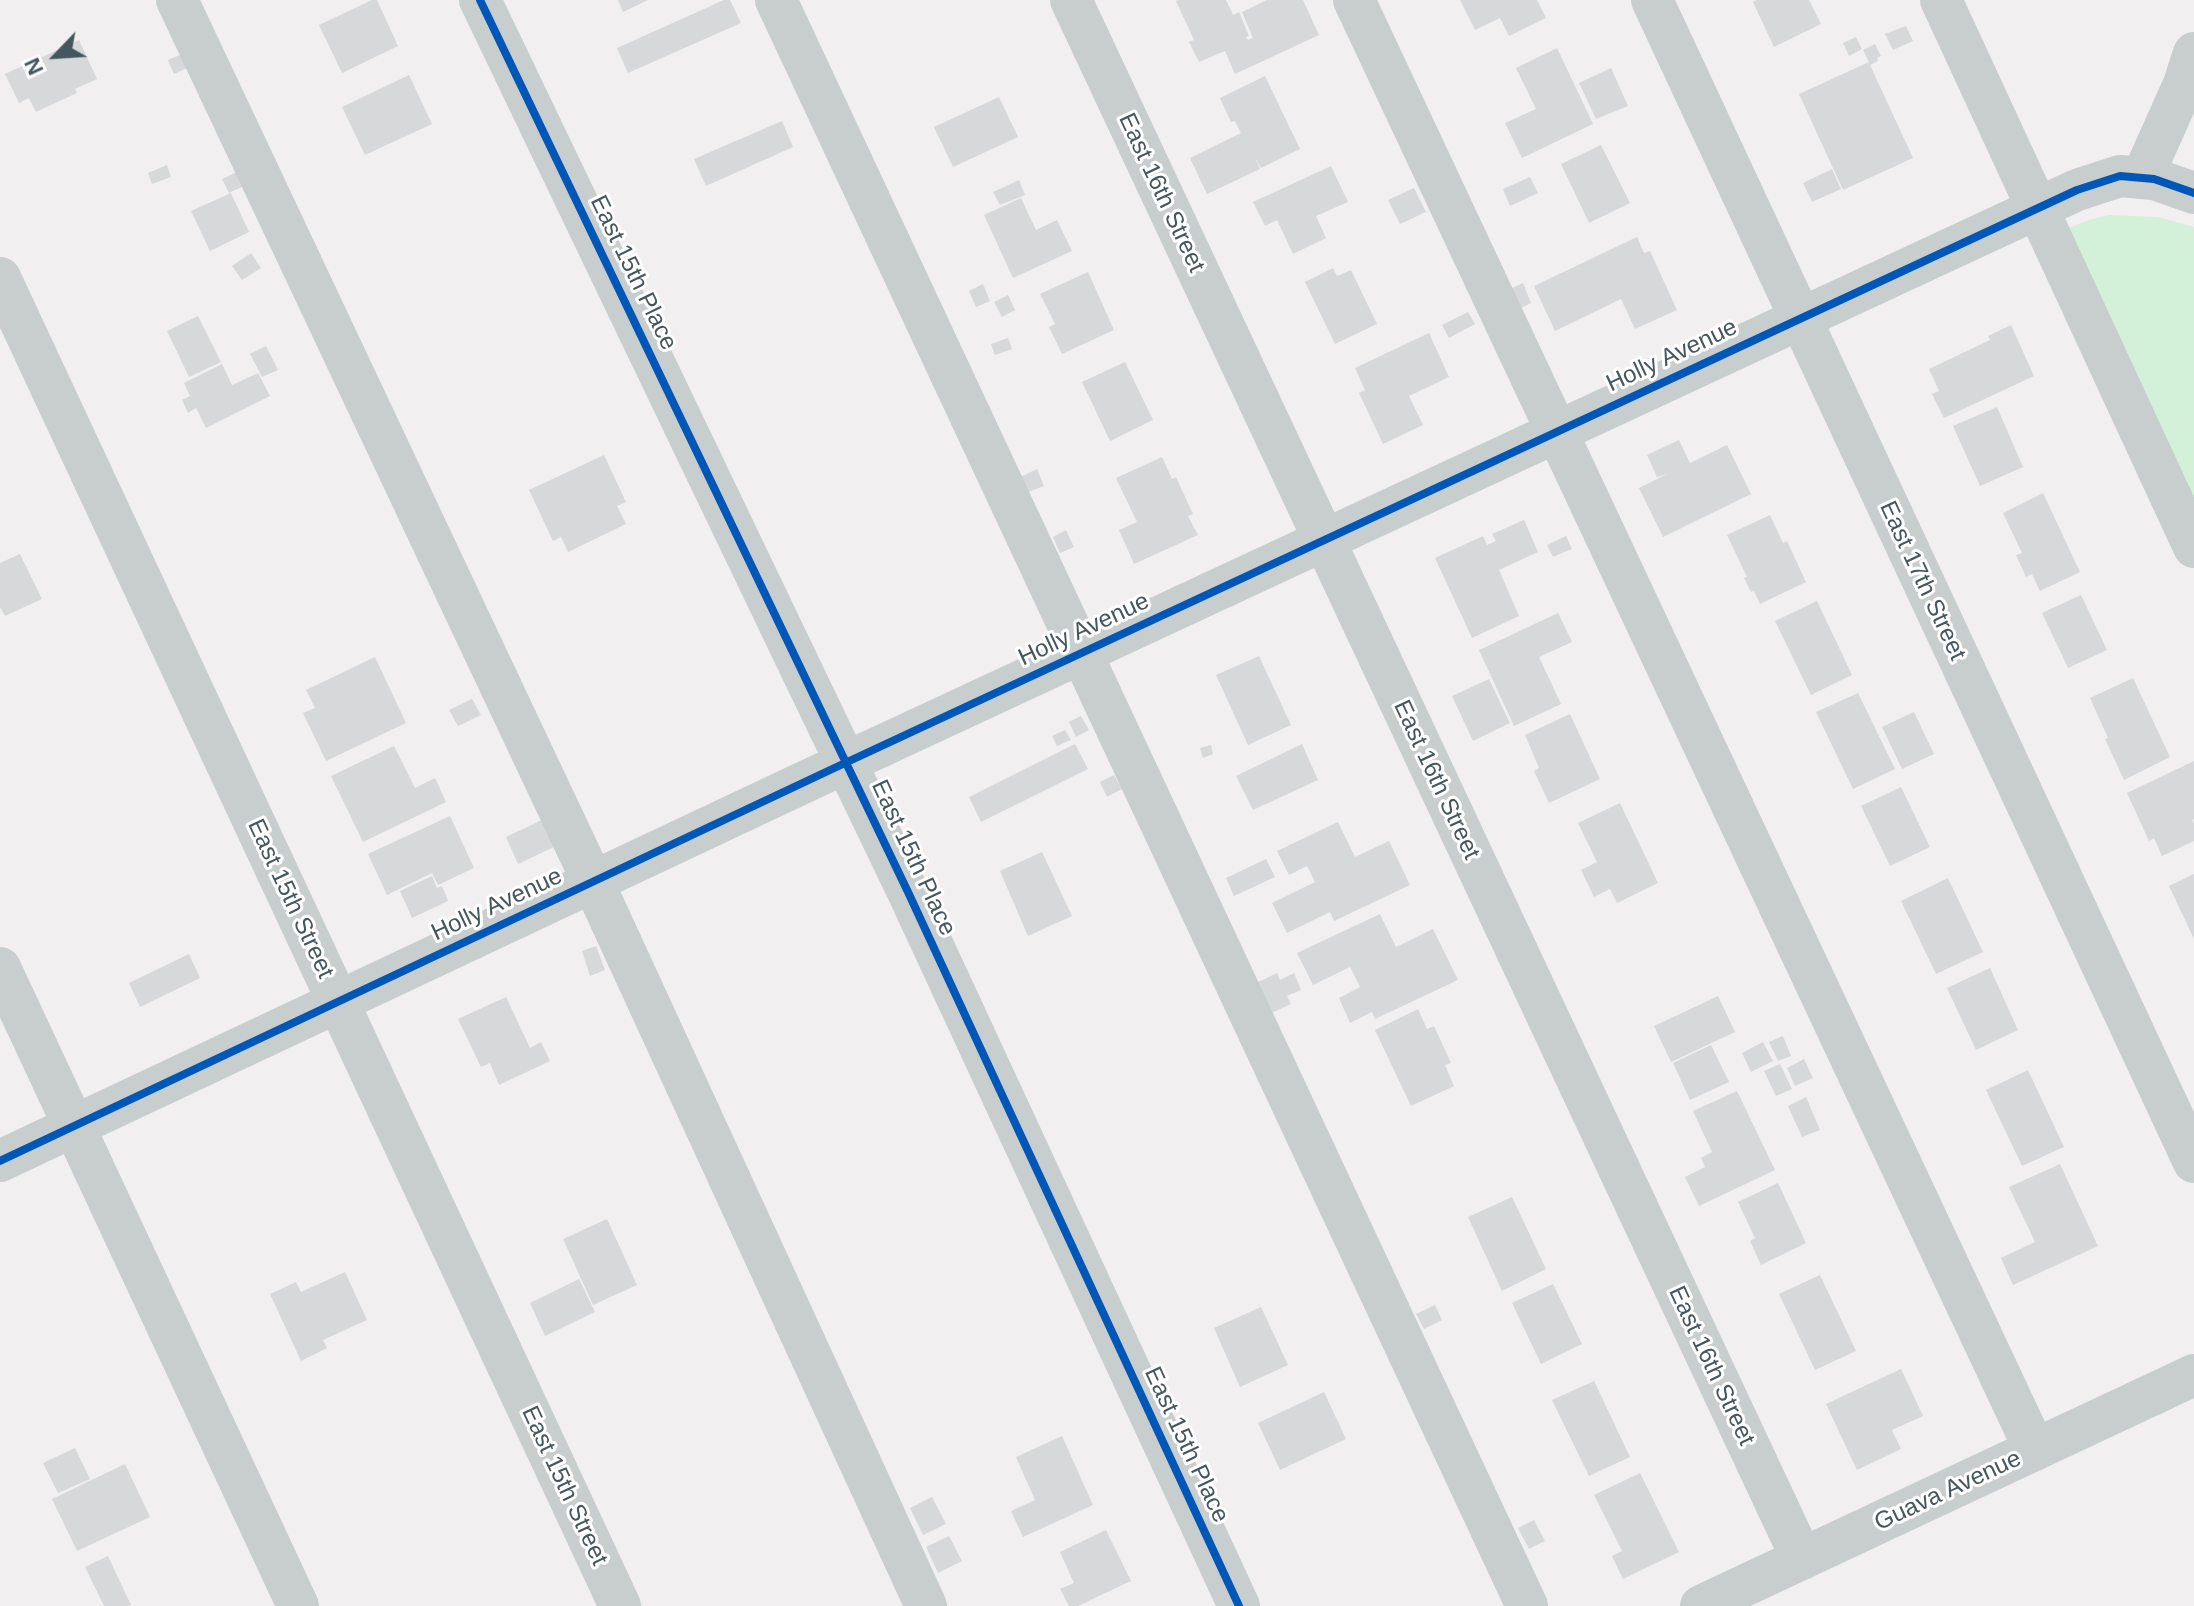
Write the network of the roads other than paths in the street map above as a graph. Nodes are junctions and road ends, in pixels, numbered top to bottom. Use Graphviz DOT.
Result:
graph roads {
  1 [pos="177,0"];
  2 [pos="480,0"];
  3 [pos="776,0"];
  4 [pos="1071,0"];
  5 [pos="1354,0"];
  6 [pos="1652,0"];
  7 [pos="1941,0"];
  8 [pos="2194,53"];
  9 [pos="2142,178"];
  10 [pos="2194,193"];
  11 [pos="2037,209"];
  12 [pos="0,278"];
  13 [pos="1800,319"];
  14 [pos="1557,432"];
  15 [pos="1323,541"];
  16 [pos="2194,547"];
  17 [pos="1083,653"];
  18 [pos="845,763"];
  19 [pos="593,882"];
  20 [pos="0,968"];
  21 [pos="338,1002"];
  22 [pos="74,1126"];
  23 [pos="0,1161"];
  24 [pos="2194,1162"];
  25 [pos="2194,1375"];
  26 [pos="2035,1450"];
  27 [pos="1802,1559"];
  28 [pos="298,1606"];
  29 [pos="620,1606"];
  30 [pos="926,1606"];
  31 [pos="1239,1606"];
  32 [pos="1527,1606"];
  33 [pos="1701,1606"];
  1 -- 19 [label="street"];
  2 -- 18 [label="street, East 15th Place"];
  3 -- 17 [label="street"];
  4 -- 15 [label="street, East 16th Street"];
  5 -- 14 [label="street"];
  6 -- 13 [label="street, East 17th Street"];
  7 -- 11 [label="street"];
  8 -- 9 [label="street"];
  9 -- 10 [label="street, Holly Avenue"];
  9 -- 11 [label="street, Holly Avenue"];
  11 -- 13 [label="street, Holly Avenue"];
  11 -- 16 [label="street"];
  12 -- 21 [label="street, East 15th Street"];
  13 -- 14 [label="street, Holly Avenue"];
  13 -- 24 [label="street, East 17th Street"];
  14 -- 15 [label="street, Holly Avenue"];
  14 -- 26 [label="street"];
  15 -- 17 [label="street, Holly Avenue"];
  15 -- 27 [label="street, East 16th Street"];
  17 -- 18 [label="street, Holly Avenue"];
  17 -- 32 [label="street"];
  18 -- 19 [label="street, Holly Avenue"];
  18 -- 31 [label="street, East 15th Place"];
  19 -- 21 [label="street, Holly Avenue"];
  19 -- 30 [label="street"];
  20 -- 22 [label="street"];
  21 -- 22 [label="street, Holly Avenue"];
  21 -- 29 [label="street, East 15th Street"];
  22 -- 23 [label="street, Holly Avenue"];
  22 -- 28 [label="street"];
  25 -- 26 [label="street, Guava Avenue"];
  26 -- 27 [label="street, Guava Avenue"];
  27 -- 33 [label="street, Guava Avenue"];
}
